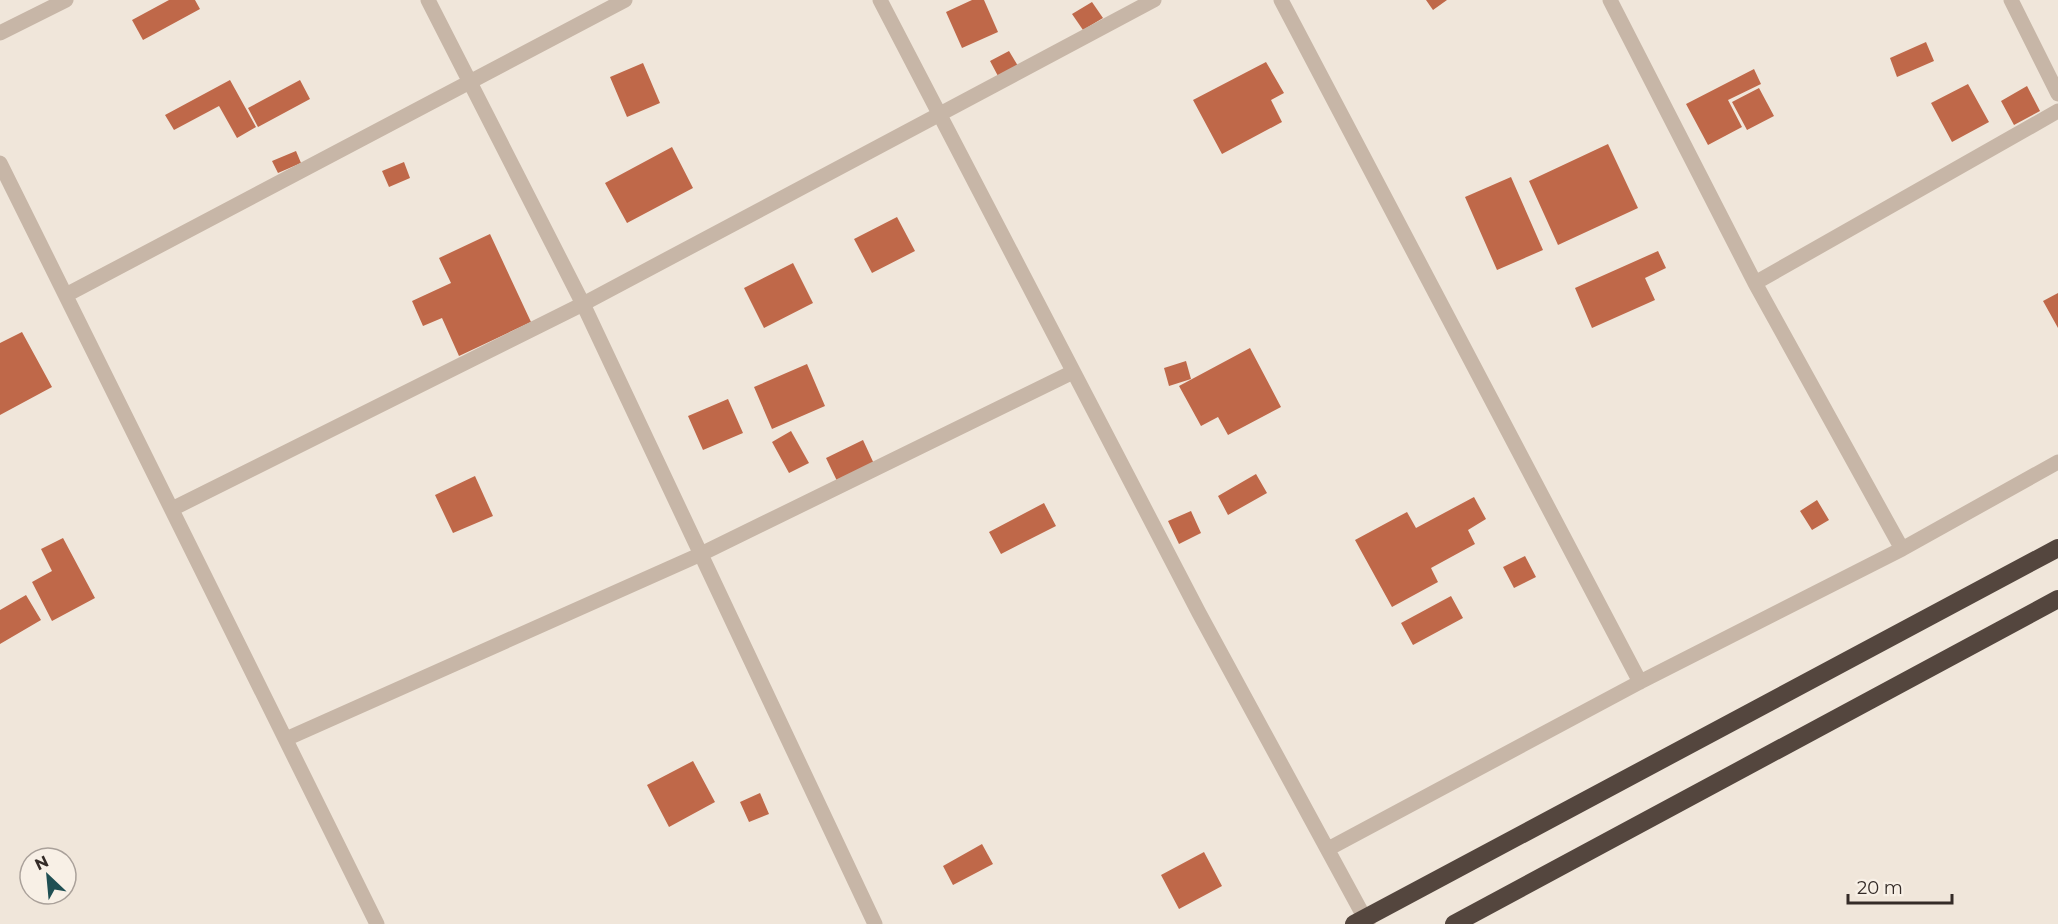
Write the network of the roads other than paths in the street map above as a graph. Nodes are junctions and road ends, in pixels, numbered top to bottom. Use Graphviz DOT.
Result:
graph roads {
  1 [pos="66,0"];
  2 [pos="428,0"];
  3 [pos="625,0"];
  4 [pos="880,0"];
  5 [pos="1154,0"];
  6 [pos="1281,0"];
  7 [pos="1610,0"];
  8 [pos="2011,0"];
  9 [pos="0,33"];
  10 [pos="471,83"];
  11 [pos="2058,94"];
  12 [pos="2058,111"];
  13 [pos="938,115"];
  14 [pos="0,163"];
  15 [pos="1755,282"];
  16 [pos="66,295"];
  17 [pos="583,304"];
  18 [pos="1073,372"];
  19 [pos="2058,462"];
  20 [pos="172,509"];
  21 [pos="2058,548"];
  22 [pos="1902,549"];
  23 [pos="699,555"];
  24 [pos="2058,599"];
  25 [pos="1640,682"];
  26 [pos="286,739"];
  27 [pos="1328,849"];
  28 [pos="1362,922"];
  29 [pos="377,924"];
  30 [pos="874,924"];
  31 [pos="1454,924"];
  1 -- 9 [label="street"];
  2 -- 10 [label="street"];
  3 -- 10 [label="street"];
  4 -- 13 [label="street"];
  5 -- 13 [label="street"];
  6 -- 25 [label="street"];
  7 -- 15 [label="street"];
  8 -- 11 [label="street"];
  10 -- 16 [label="street"];
  10 -- 17 [label="street"];
  12 -- 15 [label="street"];
  13 -- 17 [label="street"];
  13 -- 18 [label="street"];
  14 -- 16 [label="street"];
  15 -- 22 [label="street"];
  16 -- 20 [label="street"];
  17 -- 20 [label="street"];
  17 -- 23 [label="street"];
  18 -- 23 [label="street"];
  18 -- 27 [label="street"];
  19 -- 22 [label="street"];
  20 -- 26 [label="street"];
  21 -- 28 [label="highway"];
  22 -- 25 [label="street"];
  23 -- 26 [label="street"];
  23 -- 30 [label="street"];
  24 -- 31 [label="highway"];
  25 -- 27 [label="street"];
  26 -- 29 [label="street"];
  27 -- 28 [label="street"];
}
